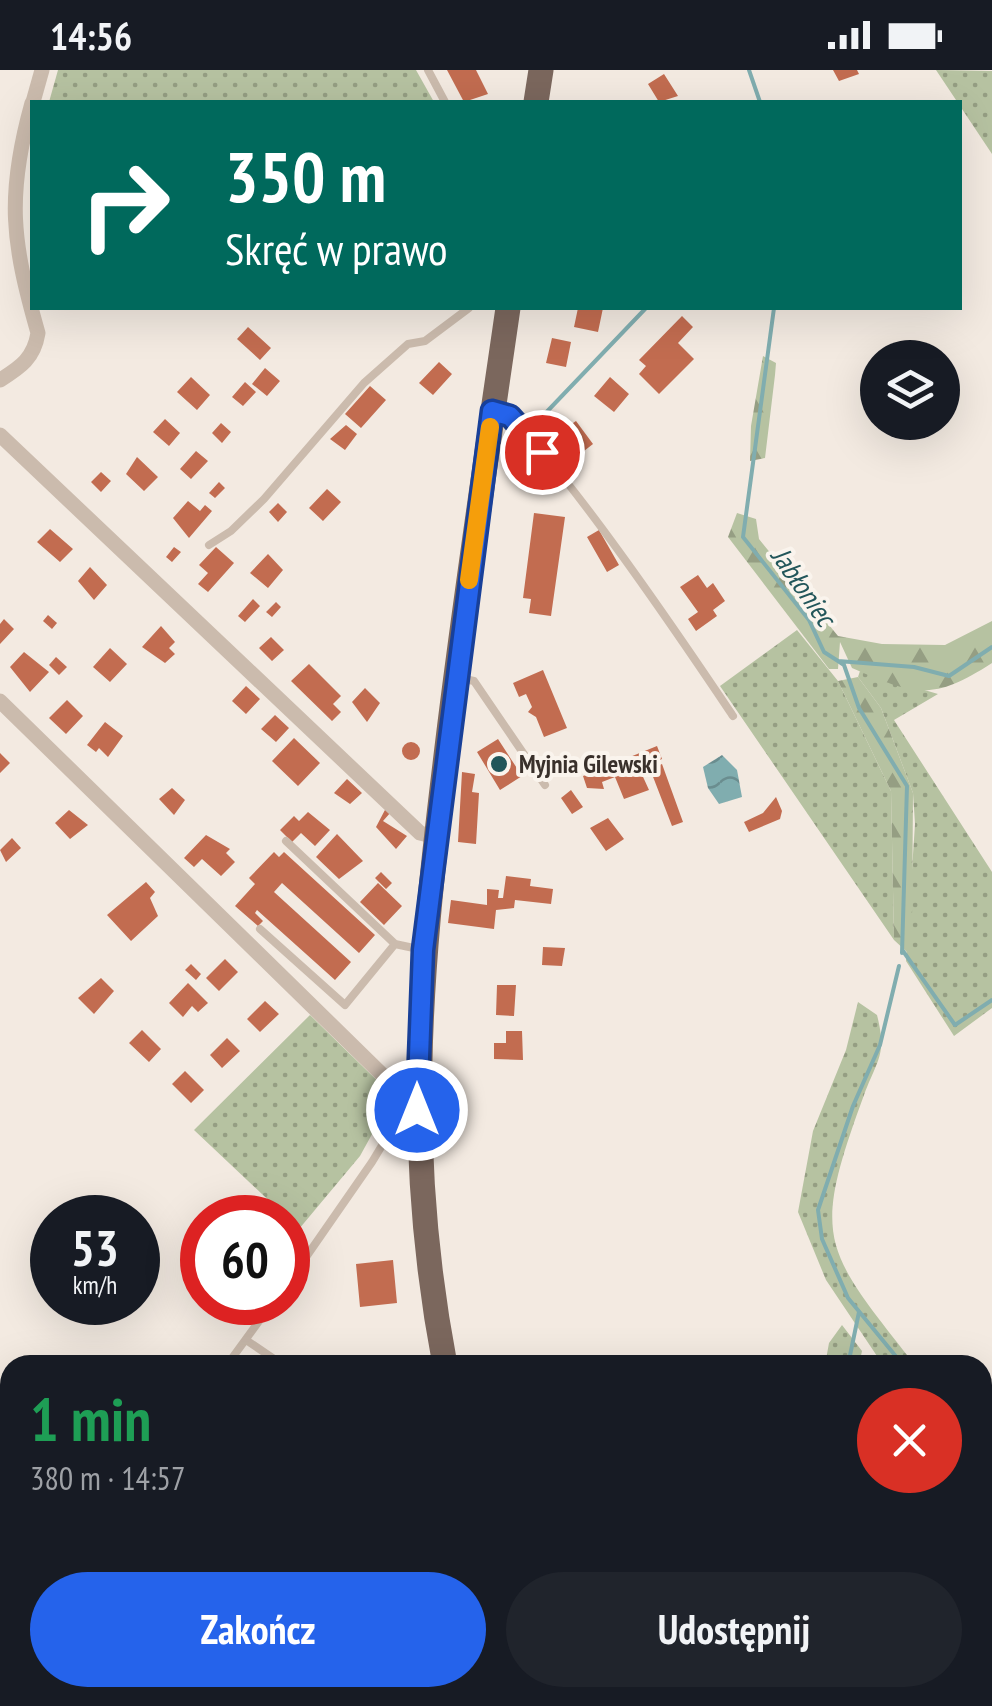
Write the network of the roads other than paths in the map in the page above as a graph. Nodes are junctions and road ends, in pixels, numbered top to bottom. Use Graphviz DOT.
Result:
graph roads {
  1 [pos="42,70"];
  2 [pos="428,70"];
  3 [pos="541,70"];
  4 [pos="34,100"];
  5 [pos="443,100"];
  6 [pos="536,100"];
  7 [pos="30,113"];
  8 [pos="30,299"];
  9 [pos="33,310"];
  10 [pos="466,310"];
  11 [pos="508,310"];
  12 [pos="0,380"];
  13 [pos="492,411"];
  14 [pos="0,434"];
  15 [pos="210,545"];
  16 [pos="456,678"];
  17 [pos="0,701"];
  18 [pos="733,716"];
  19 [pos="545,785"];
  20 [pos="436,838"];
  21 [pos="286,840"];
  22 [pos="260,929"];
  23 [pos="396,944"];
  24 [pos="423,950"];
  25 [pos="409,1093"];
  26 [pos="310,1251"];
  27 [pos="257,1325"];
  28 [pos="246,1340"];
  29 [pos="235,1355"];
  30 [pos="268,1355"];
  31 [pos="443,1355"];
  1 -- 4 [label="street"];
  2 -- 5 [label="lane"];
  3 -- 6 [label="main road"];
  7 -- 8 [label="street"];
  9 -- 12 [label="street"];
  10 -- 15 [label="lane"];
  11 -- 13 [label="main road"];
  13 -- 16 [label="main road"];
  13 -- 18 [label="lane"];
  14 -- 20 [label="street"];
  16 -- 19 [label="lane"];
  16 -- 20 [label="main road"];
  17 -- 25 [label="street"];
  20 -- 24 [label="main road"];
  21 -- 23 [label="lane"];
  22 -- 23 [label="lane"];
  23 -- 24 [label="lane"];
  24 -- 25 [label="main road"];
  25 -- 26 [label="lane"];
  25 -- 31 [label="main road"];
  27 -- 28 [label="lane"];
  28 -- 29 [label="lane"];
  28 -- 30 [label="lane"];
}
